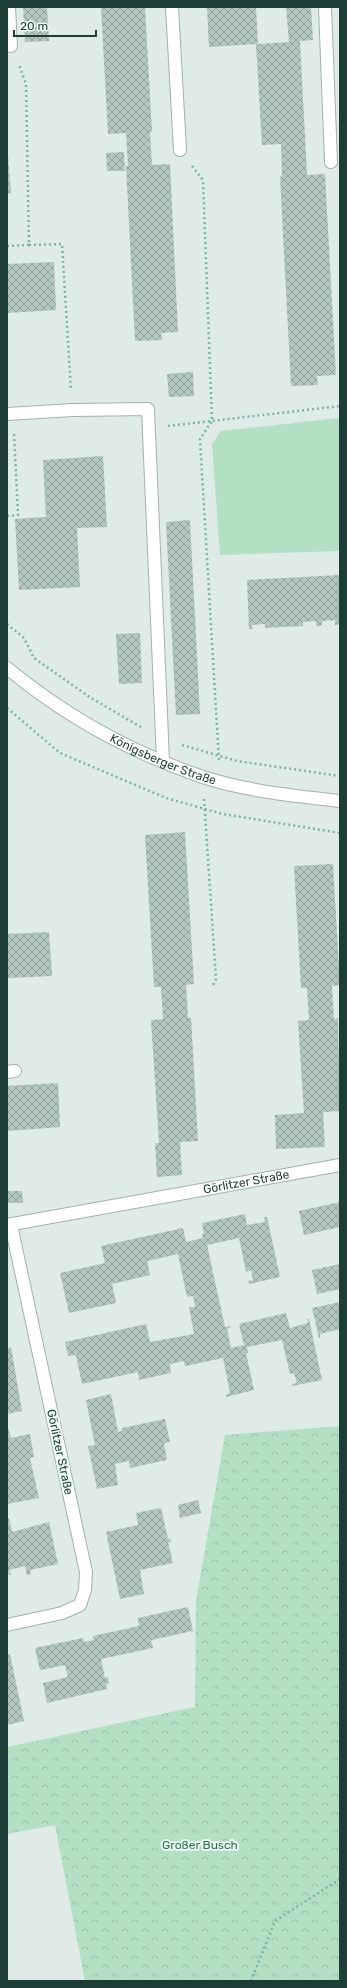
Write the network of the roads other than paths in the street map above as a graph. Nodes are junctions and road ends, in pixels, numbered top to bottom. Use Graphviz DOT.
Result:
graph roads {
  1 [pos="8,7"];
  2 [pos="172,7"];
  3 [pos="325,7"];
  4 [pos="11,46"];
  5 [pos="180,150"];
  6 [pos="331,162"];
  7 [pos="10,414"];
  8 [pos="7,668"];
  9 [pos="162,761"];
  10 [pos="340,801"];
  11 [pos="340,1165"];
  12 [pos="9,1225"];
  13 [pos="7,1625"];
  1 -- 4 [label="street"];
  2 -- 5 [label="street"];
  3 -- 6 [label="street"];
  7 -- 9 [label="street"];
  8 -- 9 [label="street, Königsberger Straße"];
  9 -- 10 [label="street, Königsberger Straße"];
  11 -- 12 [label="street, Görlitzer Straße"];
  12 -- 13 [label="street, Görlitzer Straße"];
}
